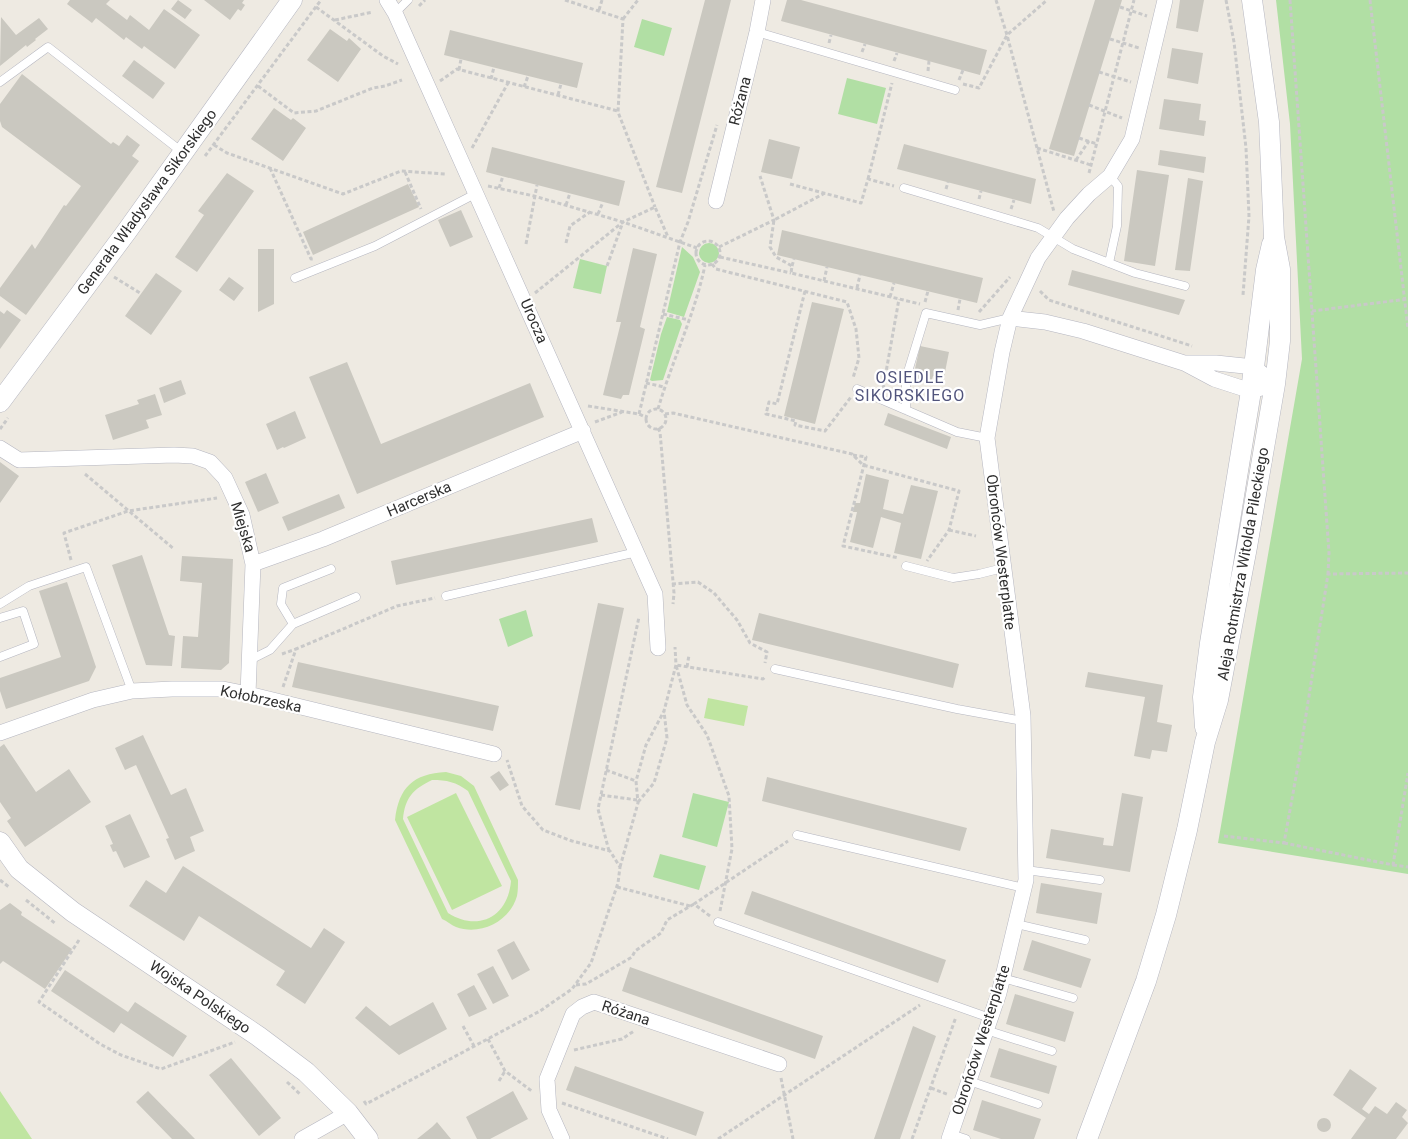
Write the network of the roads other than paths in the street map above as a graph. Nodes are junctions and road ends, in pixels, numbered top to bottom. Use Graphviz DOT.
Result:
graph roads {
  1 [pos="292,0"];
  2 [pos="387,0"];
  3 [pos="408,0"];
  4 [pos="763,0"];
  5 [pos="1165,0"];
  6 [pos="1252,0"];
  7 [pos="395,13"];
  8 [pos="757,32"];
  9 [pos="0,82"];
  10 [pos="955,90"];
  11 [pos="183,153"];
  12 [pos="1110,176"];
  13 [pos="904,188"];
  14 [pos="481,189"];
  15 [pos="716,201"];
  16 [pos="1052,237"];
  17 [pos="1274,238"];
  18 [pos="1109,263"];
  19 [pos="296,278"];
  20 [pos="1184,286"];
  21 [pos="1010,318"];
  22 [pos="1184,363"];
  23 [pos="1254,367"];
  24 [pos="1275,384"];
  25 [pos="856,389"];
  26 [pos="1251,391"];
  27 [pos="0,402"];
  28 [pos="906,410"];
  29 [pos="588,427"];
  30 [pos="987,438"];
  31 [pos="0,448"];
  32 [pos="637,552"];
  33 [pos="906,563"];
  34 [pos="253,564"];
  35 [pos="1003,568"];
  36 [pos="331,569"];
  37 [pos="444,596"];
  38 [pos="356,597"];
  39 [pos="0,604"];
  40 [pos="0,618"];
  41 [pos="293,624"];
  42 [pos="658,648"];
  43 [pos="0,657"];
  44 [pos="250,660"];
  45 [pos="774,669"];
  46 [pos="132,691"];
  47 [pos="248,694"];
  48 [pos="1024,721"];
  49 [pos="1,729"];
  50 [pos="1205,742"];
  51 [pos="494,754"];
  52 [pos="797,836"];
  53 [pos="0,842"];
  54 [pos="0,863"];
  55 [pos="20,869"];
  56 [pos="1026,870"];
  57 [pos="1100,880"];
  58 [pos="1024,888"];
  59 [pos="718,922"];
  60 [pos="1016,924"];
  61 [pos="1085,940"];
  62 [pos="1003,978"];
  63 [pos="1073,998"];
  64 [pos="988,1024"];
  65 [pos="1052,1051"];
  66 [pos="779,1064"];
  67 [pos="969,1081"];
  68 [pos="1038,1104"];
  69 [pos="348,1113"];
  70 [pos="950,1136"];
  71 [pos="302,1139"];
  72 [pos="368,1139"];
  73 [pos="562,1139"];
  74 [pos="966,1139"];
  75 [pos="1087,1139"];
  1 -- 11 [label="street, Generała Władysława Sikorskiego"];
  2 -- 7 [label="street, Urocza"];
  3 -- 7 [label="lane"];
  4 -- 8 [label="street, Różana"];
  5 -- 12 [label="street, Obrońców Westerplatte"];
  6 -- 17 [label="street, Aleja Rotmistrza Witolda Pileckiego"];
  7 -- 14 [label="street, Urocza"];
  8 -- 10 [label="lane"];
  8 -- 15 [label="street, Różana"];
  9 -- 11 [label="lane"];
  11 -- 27 [label="street, Generała Władysława Sikorskiego"];
  12 -- 16 [label="street, Obrońców Westerplatte"];
  12 -- 18 [label="lane"];
  13 -- 16 [label="lane"];
  14 -- 19 [label="lane"];
  14 -- 29 [label="street, Urocza"];
  16 -- 18 [label="lane"];
  16 -- 21 [label="street, Obrońców Westerplatte"];
  17 -- 23 [label="street, Aleja Rotmistrza Witolda Pileckiego"];
  17 -- 24 [label="street, Aleja Rotmistrza Witolda Pileckiego"];
  18 -- 20 [label="lane"];
  21 -- 22 [label="street"];
  21 -- 28 [label="lane"];
  21 -- 30 [label="street, Obrońców Westerplatte"];
  22 -- 23 [label="street"];
  22 -- 26 [label="street"];
  23 -- 24 [label="street"];
  23 -- 26 [label="street, Aleja Rotmistrza Witolda Pileckiego"];
  24 -- 26 [label="street"];
  24 -- 50 [label="street, Aleja Rotmistrza Witolda Pileckiego"];
  25 -- 28 [label="lane"];
  26 -- 50 [label="street, Aleja Rotmistrza Witolda Pileckiego"];
  28 -- 30 [label="lane"];
  29 -- 32 [label="street, Urocza"];
  29 -- 34 [label="street, Harcerska"];
  30 -- 35 [label="street, Obrońców Westerplatte"];
  31 -- 34 [label="street, Miejska"];
  32 -- 37 [label="lane"];
  32 -- 42 [label="street, Urocza"];
  33 -- 35 [label="lane"];
  34 -- 44 [label="street, Miejska"];
  35 -- 48 [label="street, Obrońców Westerplatte"];
  36 -- 41 [label="lane"];
  38 -- 41 [label="lane"];
  39 -- 46 [label="lane"];
  40 -- 43 [label="lane"];
  41 -- 44 [label="lane"];
  44 -- 47 [label="street, Miejska"];
  45 -- 48 [label="lane"];
  46 -- 47 [label="street, Kołobrzeska"];
  46 -- 49 [label="street, Kołobrzeska"];
  47 -- 51 [label="street, Kołobrzeska"];
  48 -- 56 [label="street, Obrońców Westerplatte"];
  50 -- 75 [label="street, Aleja Rotmistrza Witolda Pileckiego"];
  52 -- 58 [label="lane"];
  53 -- 55 [label="street, Wojska Polskiego"];
  54 -- 55 [label="street, Wojska Polskiego"];
  55 -- 69 [label="street, Wojska Polskiego"];
  56 -- 57 [label="lane"];
  56 -- 58 [label="street, Obrońców Westerplatte"];
  58 -- 60 [label="street, Obrońców Westerplatte"];
  59 -- 64 [label="lane"];
  60 -- 61 [label="lane"];
  60 -- 62 [label="street, Obrońców Westerplatte"];
  62 -- 63 [label="lane"];
  62 -- 64 [label="street, Obrońców Westerplatte"];
  64 -- 65 [label="lane"];
  64 -- 67 [label="street, Obrońców Westerplatte"];
  66 -- 73 [label="street, Różana"];
  67 -- 68 [label="lane"];
  67 -- 70 [label="street, Obrońców Westerplatte"];
  69 -- 71 [label="street"];
  69 -- 72 [label="street, Wojska Polskiego"];
  70 -- 74 [label="lane"];
}
